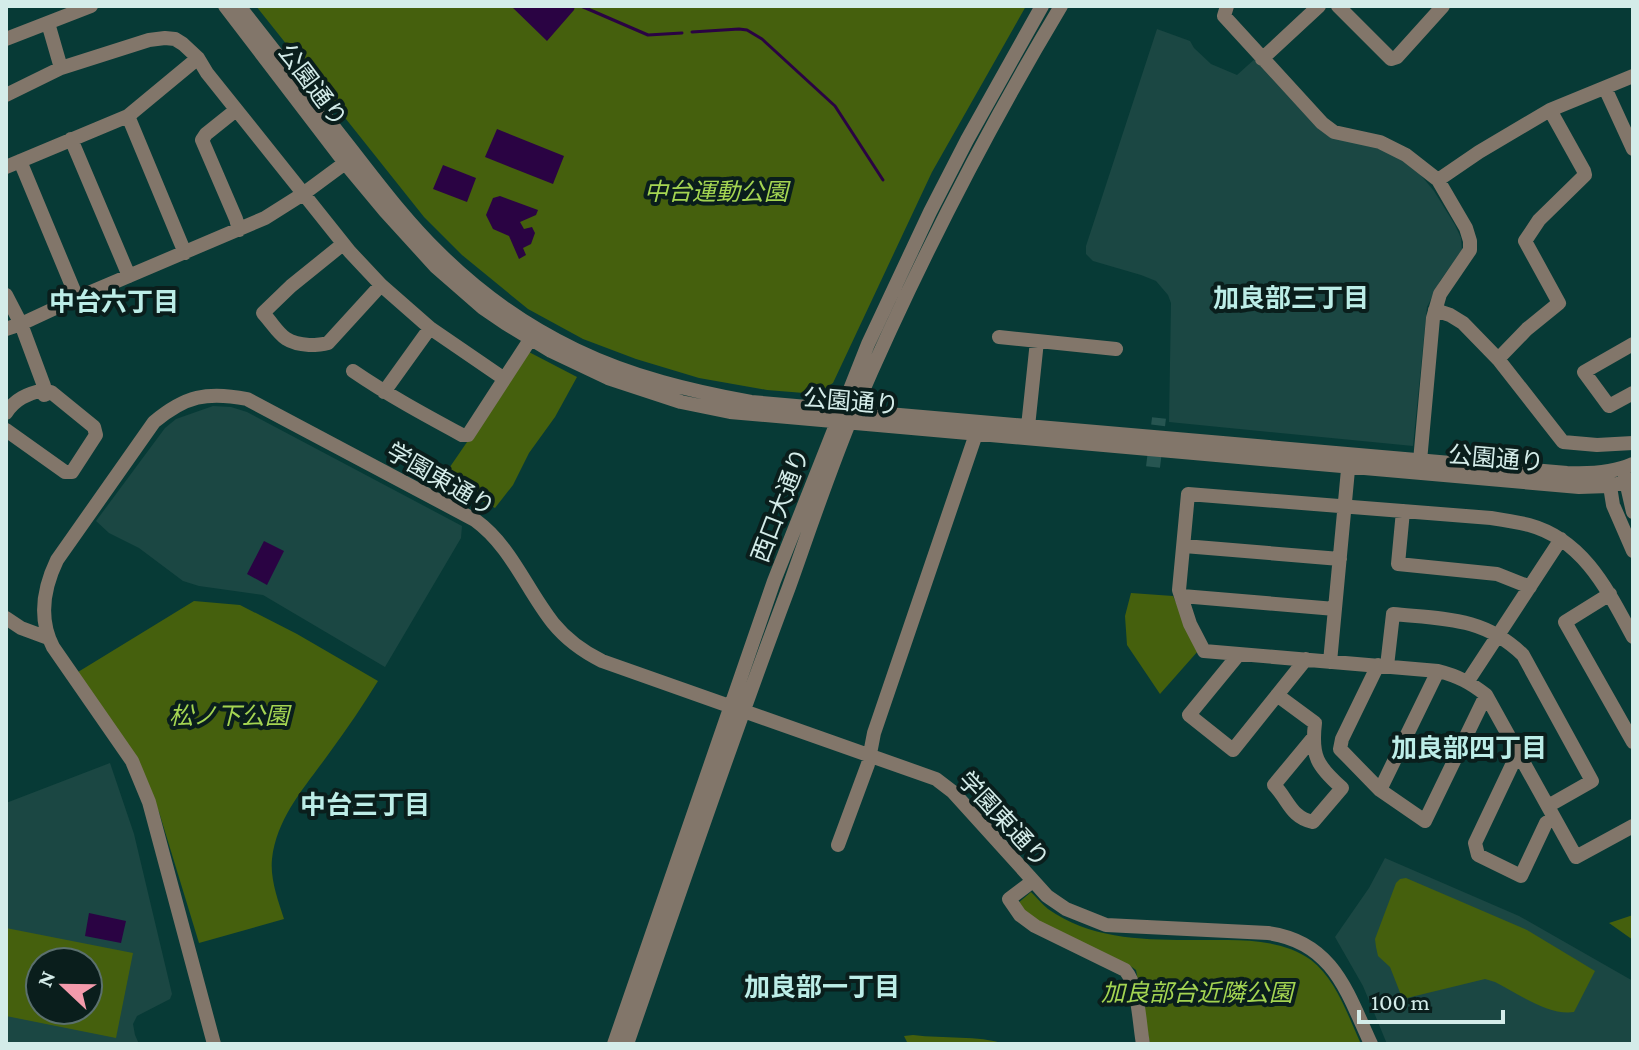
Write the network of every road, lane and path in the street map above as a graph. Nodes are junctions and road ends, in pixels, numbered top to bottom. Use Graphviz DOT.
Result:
graph roads {
  1 [pos="91,6"];
  2 [pos="225,6"];
  3 [pos="239,6"];
  4 [pos="1042,6"];
  5 [pos="1061,6"];
  6 [pos="1227,6"];
  7 [pos="1319,6"];
  8 [pos="1338,6"];
  9 [pos="1443,6"];
  10 [pos="48,23"];
  11 [pos="6,39"];
  12 [pos="198,58"];
  13 [pos="1262,59"];
  14 [pos="61,68"];
  15 [pos="1633,76"];
  16 [pos="1605,88"];
  17 [pos="6,95"];
  18 [pos="236,110"];
  19 [pos="1550,110"];
  20 [pos="128,116"];
  21 [pos="71,139"];
  22 [pos="1633,149"];
  23 [pos="345,163"];
  24 [pos="13,164"];
  25 [pos="1438,180"];
  26 [pos="303,194"];
  27 [pos="239,230"];
  28 [pos="343,244"];
  29 [pos="185,253"];
  30 [pos="129,276"];
  31 [pos="381,285"];
  32 [pos="6,295"];
  33 [pos="77,298"];
  34 [pos="1435,310"];
  35 [pos="21,324"];
  36 [pos="430,328"];
  37 [pos="6,329"];
  38 [pos="534,334"];
  39 [pos="999,337"];
  40 [pos="1037,341"];
  41 [pos="1633,344"];
  42 [pos="1116,349"];
  43 [pos="1498,359"];
  44 [pos="353,371"];
  45 [pos="503,378"];
  46 [pos="384,392"];
  47 [pos="1633,393"];
  48 [pos="44,395"];
  49 [pos="6,413"];
  50 [pos="845,416"];
  51 [pos="6,430"];
  52 [pos="1027,433"];
  53 [pos="976,434"];
  54 [pos="1633,443"];
  55 [pos="1349,461"];
  56 [pos="1420,461"];
  57 [pos="1625,473"];
  58 [pos="1609,486"];
  59 [pos="1344,506"];
  60 [pos="1403,511"];
  61 [pos="1633,512"];
  62 [pos="1561,539"];
  63 [pos="1184,546"];
  64 [pos="1633,551"];
  65 [pos="1340,559"];
  66 [pos="1530,587"];
  67 [pos="1610,594"];
  68 [pos="1182,596"];
  69 [pos="1335,609"];
  70 [pos="6,618"];
  71 [pos="1498,636"];
  72 [pos="1633,637"];
  73 [pos="48,638"];
  74 [pos="1239,654"];
  75 [pos="1306,659"];
  76 [pos="1330,662"];
  77 [pos="1383,666"];
  78 [pos="1438,671"];
  79 [pos="1468,681"];
  80 [pos="1277,695"];
  81 [pos="1486,695"];
  82 [pos="736,708"];
  83 [pos="1313,738"];
  84 [pos="1633,742"];
  85 [pos="868,754"];
  86 [pos="1521,758"];
  87 [pos="1380,790"];
  88 [pos="1551,812"];
  89 [pos="1633,826"];
  90 [pos="838,845"];
  91 [pos="1033,881"];
  92 [pos="214,1044"];
  93 [pos="614,1044"];
  94 [pos="627,1044"];
  95 [pos="1143,1044"];
  96 [pos="1371,1044"];
  1 -- 10 [label="street"];
  2 -- 23 [label="street, 公園通り"];
  3 -- 38 [label="street, 公園通り"];
  4 -- 50 [label="street, 西口大通り"];
  5 -- 50 [label="street"];
  6 -- 13 [label="street"];
  7 -- 13 [label="street"];
  8 -- 9 [label="street"];
  10 -- 11 [label="street"];
  10 -- 14 [label="street"];
  12 -- 14 [label="street"];
  12 -- 18 [label="street"];
  12 -- 20 [label="street"];
  13 -- 25 [label="street"];
  14 -- 17 [label="street"];
  15 -- 16 [label="street"];
  16 -- 19 [label="street"];
  16 -- 22 [label="street"];
  18 -- 26 [label="street"];
  18 -- 27 [label="street"];
  19 -- 25 [label="street"];
  19 -- 43 [label="street"];
  20 -- 21 [label="street"];
  20 -- 29 [label="street"];
  21 -- 24 [label="street"];
  21 -- 30 [label="street"];
  23 -- 26 [label="street"];
  23 -- 38 [label="street, 公園通り"];
  24 -- 33 [label="street"];
  25 -- 34 [label="street"];
  26 -- 27 [label="street"];
  26 -- 28 [label="street"];
  27 -- 29 [label="street"];
  28 -- 31 [label="street"];
  28 -- 31 [label="street"];
  29 -- 30 [label="street"];
  30 -- 33 [label="street"];
  31 -- 36 [label="street"];
  32 -- 35 [label="street"];
  33 -- 35 [label="street"];
  34 -- 43 [label="street"];
  34 -- 56 [label="street"];
  35 -- 37 [label="street"];
  35 -- 48 [label="street"];
  36 -- 45 [label="street"];
  36 -- 46 [label="street"];
  38 -- 45 [label="street"];
  38 -- 50 [label="street, 公園通り"];
  39 -- 40 [label="street"];
  40 -- 42 [label="street"];
  40 -- 52 [label="street"];
  41 -- 47 [label="street"];
  43 -- 54 [label="street"];
  44 -- 46 [label="street"];
  45 -- 46 [label="street"];
  48 -- 49 [label="street"];
  48 -- 51 [label="street"];
  50 -- 52 [label="street, 公園通り"];
  50 -- 53 [label="street, 公園通り"];
  50 -- 82 [label="street, 西口大通り"];
  52 -- 53 [label="street, 公園通り"];
  52 -- 55 [label="street, 公園通り"];
  53 -- 85 [label="street"];
  55 -- 56 [label="street, 公園通り"];
  55 -- 58 [label="street, 公園通り"];
  55 -- 59 [label="street"];
  56 -- 57 [label="street, 公園通り"];
  57 -- 58 [label="street, 公園通り"];
  57 -- 61 [label="street"];
  58 -- 64 [label="street"];
  59 -- 60 [label="street"];
  59 -- 63 [label="street"];
  59 -- 65 [label="street"];
  60 -- 62 [label="street"];
  60 -- 66 [label="street"];
  62 -- 66 [label="street"];
  62 -- 67 [label="street"];
  63 -- 65 [label="street"];
  63 -- 68 [label="street"];
  65 -- 69 [label="street"];
  66 -- 71 [label="street"];
  67 -- 72 [label="street"];
  67 -- 84 [label="street"];
  68 -- 69 [label="street"];
  68 -- 74 [label="street"];
  69 -- 76 [label="street"];
  70 -- 73 [label="street"];
  71 -- 77 [label="street"];
  71 -- 79 [label="street"];
  71 -- 88 [label="street"];
  73 -- 82 [label="street, 学園東通り"];
  73 -- 92 [label="street"];
  74 -- 75 [label="street"];
  74 -- 80 [label="street"];
  75 -- 76 [label="street"];
  75 -- 80 [label="street"];
  76 -- 77 [label="street"];
  77 -- 78 [label="street"];
  77 -- 87 [label="street"];
  78 -- 79 [label="street"];
  78 -- 87 [label="street"];
  79 -- 81 [label="street"];
  80 -- 83 [label="street"];
  81 -- 86 [label="street"];
  81 -- 87 [label="street"];
  82 -- 85 [label="street, 学園東通り"];
  82 -- 93 [label="street, 西口大通り"];
  82 -- 94 [label="street, 西口大通り"];
  83 -- 83 [label="street"];
  85 -- 90 [label="street"];
  85 -- 91 [label="street, 学園東通り"];
  86 -- 88 [label="street"];
  86 -- 88 [label="street"];
  88 -- 89 [label="street"];
  91 -- 95 [label="street"];
  91 -- 96 [label="street, 学園東通り"];
}
